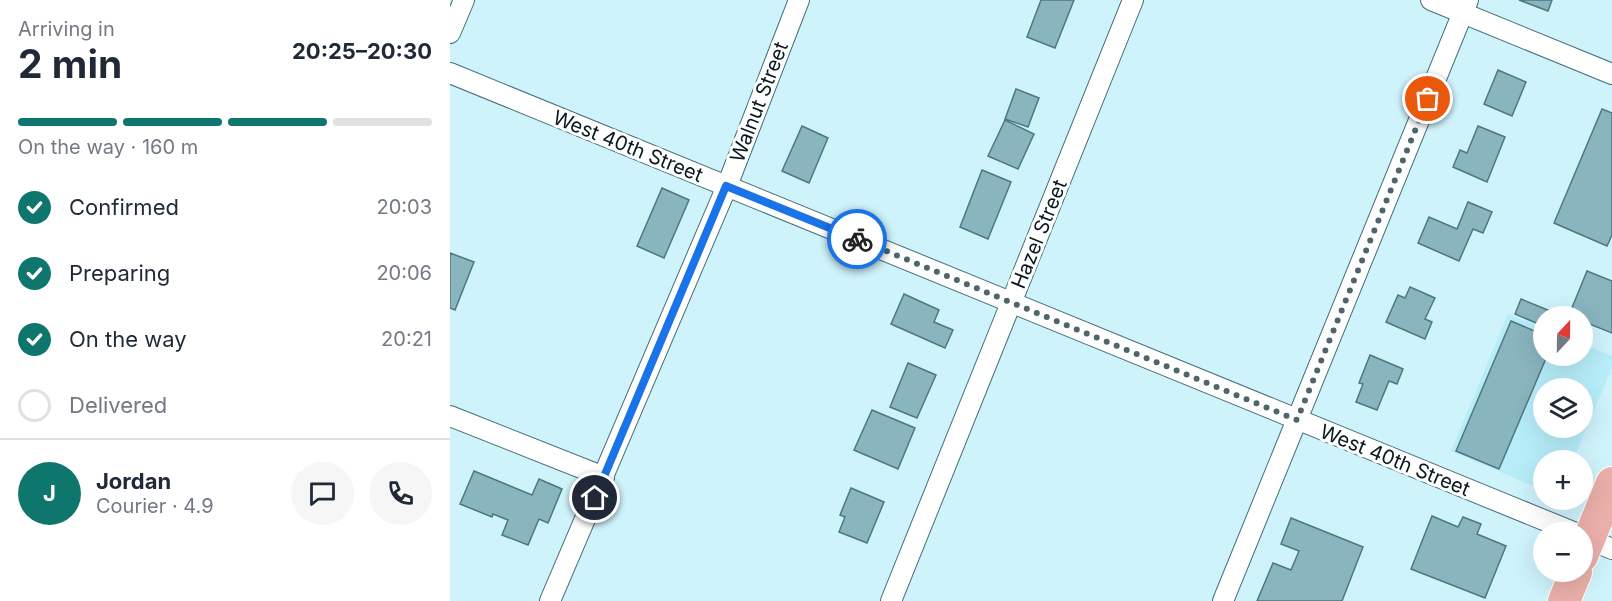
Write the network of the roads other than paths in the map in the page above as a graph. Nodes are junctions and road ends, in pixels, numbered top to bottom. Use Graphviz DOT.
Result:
graph roads {
  1 [pos="464,0"];
  2 [pos="799,0"];
  3 [pos="1133,0"];
  4 [pos="1431,0"];
  5 [pos="1466,7"];
  6 [pos="450,33"];
  7 [pos="450,73"];
  8 [pos="1612,74"];
  9 [pos="726,186"];
  10 [pos="1011,302"];
  11 [pos="450,416"];
  12 [pos="1297,420"];
  13 [pos="604,477"];
  14 [pos="1612,483"];
  15 [pos="1538,522"];
  16 [pos="1593,530"];
  17 [pos="1572,582"];
  18 [pos="550,601"];
  19 [pos="891,601"];
  20 [pos="1223,601"];
  21 [pos="1564,601"];
  1 -- 6 [label="street"];
  2 -- 9 [label="street, Walnut Street"];
  3 -- 10 [label="street, Hazel Street"];
  4 -- 5 [label="street"];
  5 -- 8 [label="street"];
  5 -- 12 [label="street"];
  7 -- 9 [label="street, West 40th Street"];
  9 -- 10 [label="street, West 40th Street"];
  9 -- 13 [label="street, Walnut Street"];
  10 -- 12 [label="street, West 40th Street"];
  10 -- 19 [label="street, Hazel Street"];
  11 -- 13 [label="street"];
  12 -- 15 [label="street, West 40th Street"];
  12 -- 20 [label="street"];
  13 -- 18 [label="street, Walnut Street"];
  14 -- 16 [label="main road"];
  17 -- 21 [label="main road"];
}
